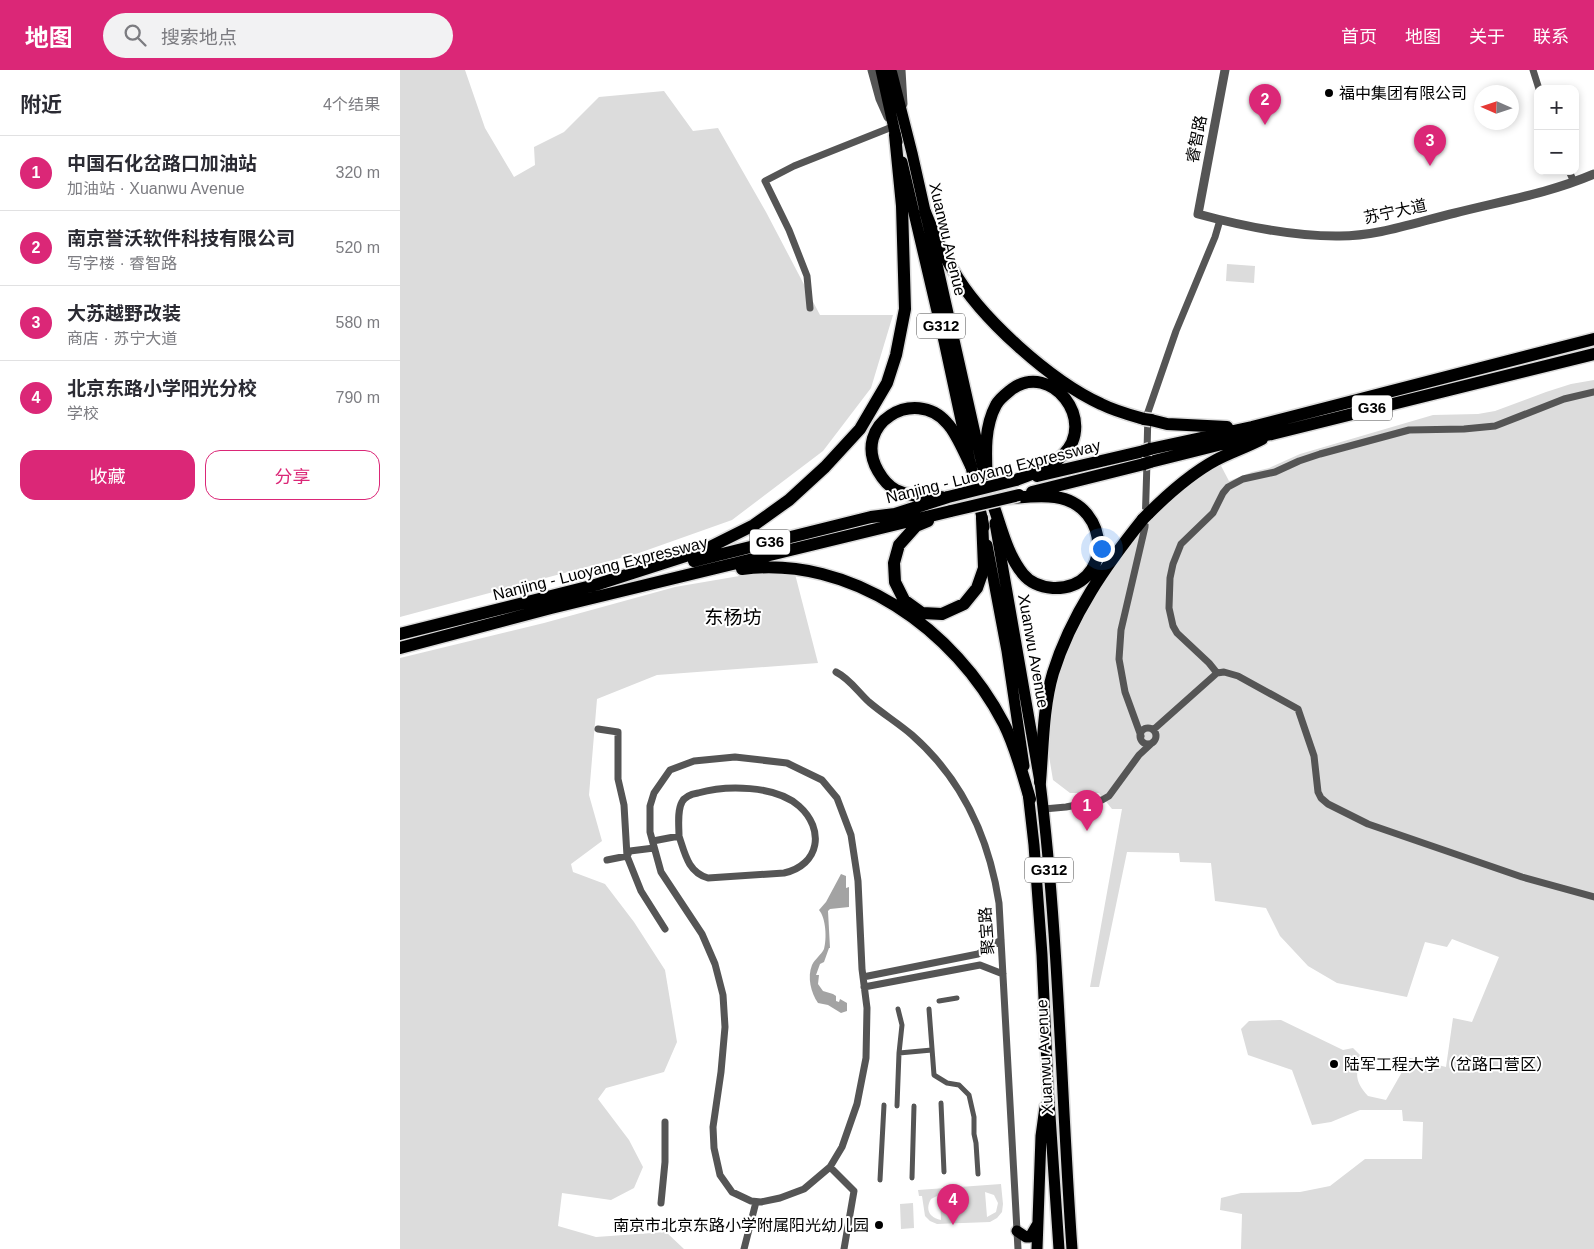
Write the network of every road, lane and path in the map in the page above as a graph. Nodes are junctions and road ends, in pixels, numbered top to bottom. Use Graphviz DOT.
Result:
graph roads {
  1 [pos="872,70"];
  2 [pos="881,70"];
  3 [pos="891,70"];
  4 [pos="901,70"];
  5 [pos="1225,70"];
  6 [pos="1533,70"];
  7 [pos="1539,85"];
  8 [pos="904,122"];
  9 [pos="894,131"];
  10 [pos="1594,174"];
  11 [pos="1571,175"];
  12 [pos="1574,182"];
  13 [pos="925,212"];
  14 [pos="1198,214"];
  15 [pos="1220,220"];
  16 [pos="810,308"];
  17 [pos="1594,339"];
  18 [pos="1594,354"];
  19 [pos="1594,392"];
  20 [pos="1252,426"];
  21 [pos="1272,434"];
  22 [pos="1147,456"];
  23 [pos="971,466"];
  24 [pos="1016,480"];
  25 [pos="988,489"];
  26 [pos="1020,496"];
  27 [pos="948,497"];
  28 [pos="952,511"];
  29 [pos="982,518"];
  30 [pos="663,581"];
  31 [pos="592,586"];
  32 [pos="400,634"];
  33 [pos="400,648"];
  34 [pos="836,672"];
  35 [pos="1217,672"];
  36 [pos="1136,722"];
  37 [pos="598,729"];
  38 [pos="1151,729"];
  39 [pos="1141,737"];
  40 [pos="1153,742"];
  41 [pos="1139,755"];
  42 [pos="1040,782"];
  43 [pos="1030,799"];
  44 [pos="1044,809"];
  45 [pos="679,836"];
  46 [pos="654,844"];
  47 [pos="628,856"];
  48 [pos="607,860"];
  49 [pos="1594,897"];
  50 [pos="665,929"];
  51 [pos="1001,940"];
  52 [pos="1003,974"];
  53 [pos="863,977"];
  54 [pos="864,987"];
  55 [pos="957,998"];
  56 [pos="939,1001"];
  57 [pos="898,1009"];
  58 [pos="929,1009"];
  59 [pos="932,1050"];
  60 [pos="899,1053"];
  61 [pos="1048,1086"];
  62 [pos="941,1103"];
  63 [pos="884,1105"];
  64 [pos="897,1106"];
  65 [pos="914,1106"];
  66 [pos="665,1122"];
  67 [pos="830,1167"];
  68 [pos="944,1172"];
  69 [pos="978,1174"];
  70 [pos="912,1178"];
  71 [pos="880,1180"];
  72 [pos="756,1202"];
  73 [pos="661,1203"];
  74 [pos="1039,1221"];
  75 [pos="1017,1231"];
  76 [pos="744,1249"];
  77 [pos="844,1249"];
  78 [pos="1018,1249"];
  79 [pos="1037,1249"];
  80 [pos="1059,1249"];
  81 [pos="1072,1249"];
  1 -- 9 [label="street"];
  2 -- 9 [label="highway, Xuanwu Avenue / G312"];
  3 -- 8 [label="highway, Xuanwu Avenue / G312"];
  4 -- 8 [label="street"];
  5 -- 14 [label="street, 睿智路"];
  6 -- 7 [label="street"];
  8 -- 13 [label="highway, Xuanwu Avenue / G312"];
  9 -- 16 [label="street"];
  9 -- 23 [label="highway, Xuanwu Avenue / G312"];
  9 -- 31 [label="highway"];
  10 -- 12 [label="street, 苏宁大道"];
  11 -- 12 [label="street"];
  12 -- 15 [label="street, 苏宁大道"];
  13 -- 20 [label="highway"];
  13 -- 25 [label="highway, Xuanwu Avenue / G312"];
  14 -- 15 [label="street, 苏宁大道"];
  15 -- 36 [label="street"];
  17 -- 20 [label="highway, Nanjing - Luoyang Expressway / G36"];
  18 -- 21 [label="highway, Nanjing - Luoyang Expressway / G36"];
  19 -- 35 [label="street"];
  20 -- 22 [label="highway, Nanjing - Luoyang Expressway / G36"];
  21 -- 22 [label="highway, Nanjing - Luoyang Expressway / G36"];
  21 -- 42 [label="highway"];
  22 -- 24 [label="highway, Nanjing - Luoyang Expressway / G36"];
  22 -- 26 [label="highway, Nanjing - Luoyang Expressway / G36"];
  23 -- 27 [label="highway"];
  23 -- 29 [label="highway, Xuanwu Avenue / G312"];
  24 -- 25 [label="highway"];
  24 -- 27 [label="highway, Nanjing - Luoyang Expressway / G36, bridge"];
  25 -- 26 [label="highway"];
  25 -- 42 [label="highway, Xuanwu Avenue / G312"];
  26 -- 28 [label="highway, Nanjing - Luoyang Expressway / G36, bridge"];
  27 -- 31 [label="highway, Nanjing - Luoyang Expressway / G36"];
  28 -- 29 [label="highway"];
  28 -- 30 [label="highway, Nanjing - Luoyang Expressway / G36"];
  29 -- 43 [label="highway, Xuanwu Avenue / G312"];
  30 -- 33 [label="highway, Nanjing - Luoyang Expressway / G36"];
  30 -- 43 [label="highway"];
  31 -- 32 [label="highway, Nanjing - Luoyang Expressway / G36"];
  34 -- 51 [label="street, 聚宝路"];
  35 -- 38 [label="street"];
  35 -- 49 [label="street"];
  36 -- 38 [label="street"];
  36 -- 39 [label="street"];
  37 -- 47 [label="street"];
  38 -- 39 [label="street"];
  38 -- 40 [label="street"];
  39 -- 40 [label="street"];
  39 -- 41 [label="street"];
  40 -- 41 [label="street"];
  41 -- 44 [label="street"];
  42 -- 44 [label="highway, Xuanwu Avenue / G312"];
  43 -- 61 [label="highway, Xuanwu Avenue / G312"];
  44 -- 81 [label="highway, Xuanwu Avenue / G312"];
  45 -- 45 [label="street"];
  45 -- 46 [label="street"];
  46 -- 47 [label="street"];
  46 -- 53 [label="street"];
  46 -- 72 [label="street"];
  47 -- 48 [label="street"];
  47 -- 50 [label="street"];
  51 -- 52 [label="street, 聚宝路"];
  51 -- 53 [label="street"];
  52 -- 54 [label="street"];
  52 -- 75 [label="street, 聚宝路"];
  53 -- 54 [label="street"];
  54 -- 67 [label="street"];
  55 -- 56 [label="street"];
  57 -- 60 [label="street"];
  58 -- 59 [label="street"];
  59 -- 60 [label="street"];
  59 -- 69 [label="street"];
  60 -- 64 [label="street"];
  61 -- 74 [label="highway"];
  61 -- 80 [label="highway, Xuanwu Avenue / G312"];
  62 -- 68 [label="street"];
  63 -- 71 [label="street"];
  65 -- 70 [label="street"];
  66 -- 73 [label="street"];
  67 -- 72 [label="street"];
  67 -- 77 [label="street"];
  72 -- 76 [label="street"];
  74 -- 75 [label="highway"];
  74 -- 79 [label="highway"];
  75 -- 78 [label="street, 聚宝路"];
}
